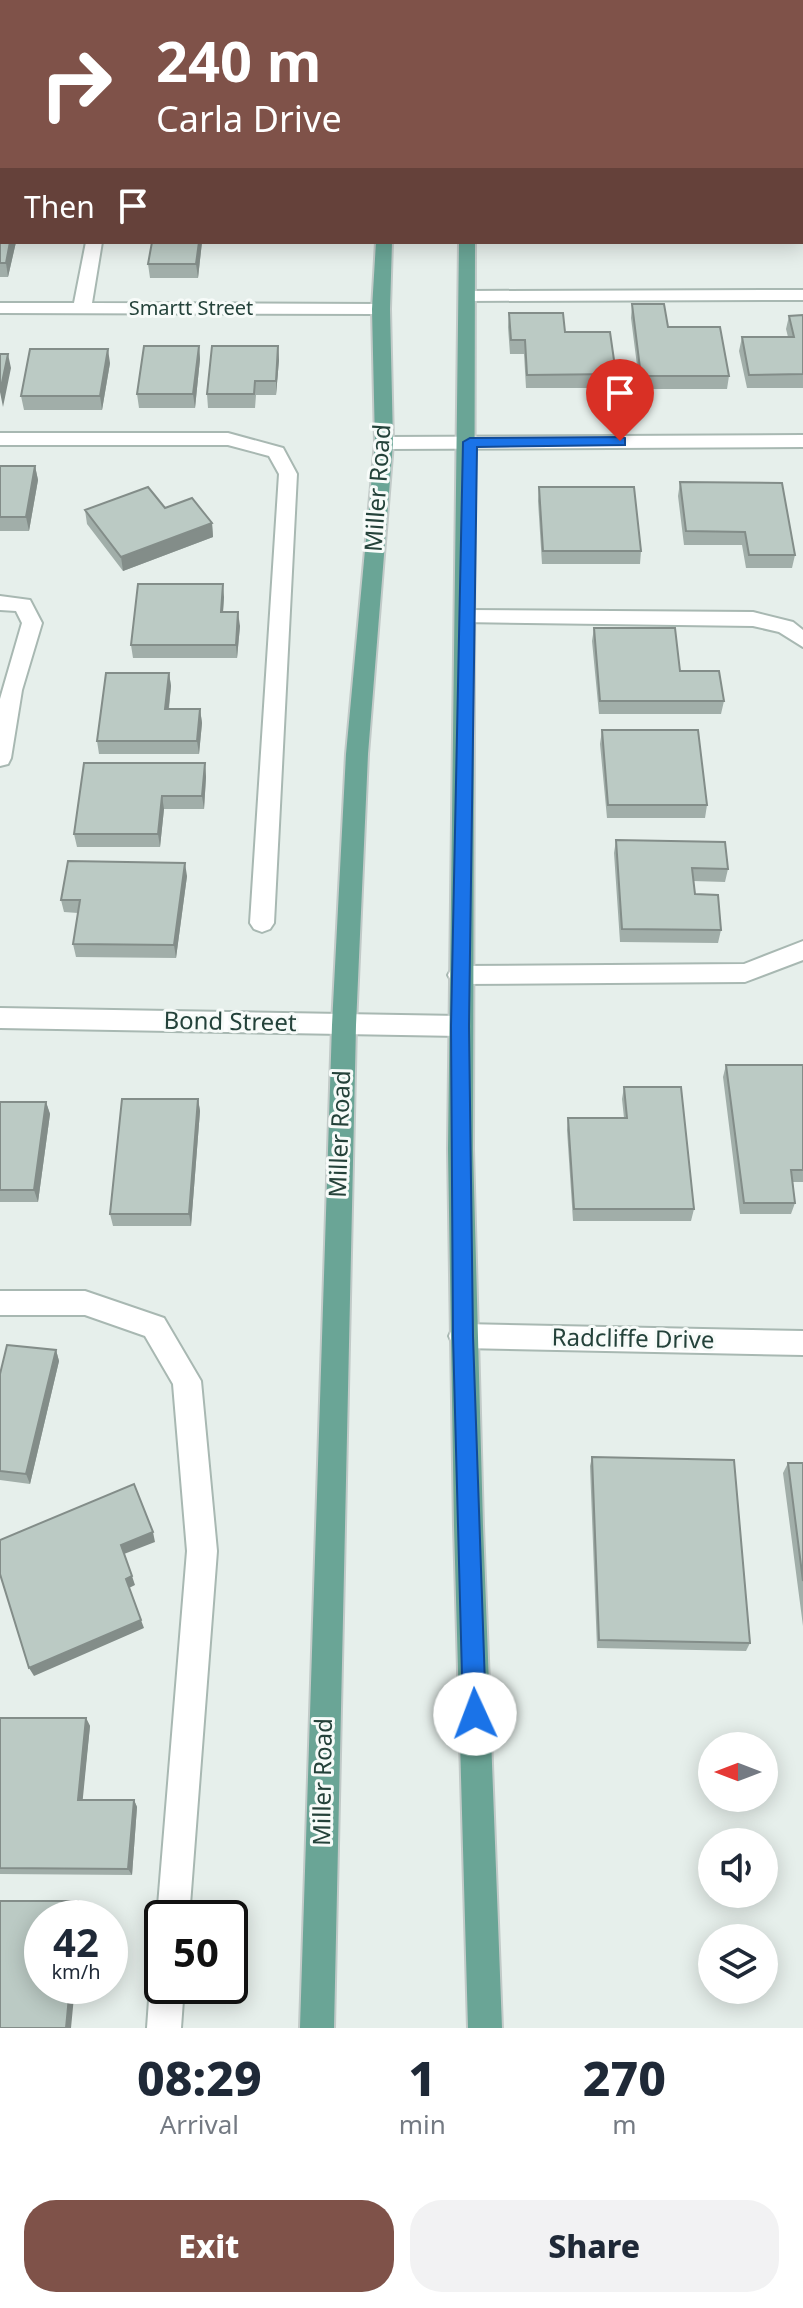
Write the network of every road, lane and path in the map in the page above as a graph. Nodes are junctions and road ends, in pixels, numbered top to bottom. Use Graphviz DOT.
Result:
graph roads {
  1 [pos="94,244"];
  2 [pos="384,244"];
  3 [pos="467,244"];
  4 [pos="803,295"];
  5 [pos="468,296"];
  6 [pos="0,308"];
  7 [pos="82,308"];
  8 [pos="381,309"];
  9 [pos="0,439"];
  10 [pos="803,441"];
  11 [pos="470,442"];
  12 [pos="384,443"];
  13 [pos="0,603"];
  14 [pos="467,617"];
  15 [pos="803,640"];
  16 [pos="0,758"];
  17 [pos="262,923"];
  18 [pos="803,950"];
  19 [pos="460,975"];
  20 [pos="0,1018"];
  21 [pos="344,1025"];
  22 [pos="460,1026"];
  23 [pos="0,1303"];
  24 [pos="463,1336"];
  25 [pos="803,1343"];
  26 [pos="174,1900"];
  27 [pos="166,2004"];
  28 [pos="164,2028"];
  29 [pos="317,2028"];
  30 [pos="485,2028"];
  1 -- 7 [label="street"];
  2 -- 8 [label="main road, Miller Road"];
  3 -- 5 [label="main road"];
  4 -- 5 [label="street"];
  5 -- 11 [label="main road"];
  6 -- 7 [label="street, Smartt Street"];
  7 -- 8 [label="street, Smartt Street"];
  8 -- 12 [label="main road, Miller Road"];
  9 -- 17 [label="street"];
  10 -- 11 [label="street"];
  11 -- 12 [label="street"];
  11 -- 14 [label="main road"];
  12 -- 21 [label="main road, Miller Road"];
  13 -- 16 [label="street"];
  14 -- 15 [label="street"];
  14 -- 19 [label="main road"];
  18 -- 19 [label="street"];
  19 -- 22 [label="main road"];
  20 -- 21 [label="street, Bond Street"];
  21 -- 22 [label="street, Bond Street"];
  21 -- 29 [label="main road, Miller Road"];
  22 -- 24 [label="main road"];
  23 -- 26 [label="street"];
  24 -- 25 [label="street, Radcliffe Drive"];
  24 -- 30 [label="main road"];
  27 -- 28 [label="street"];
}
